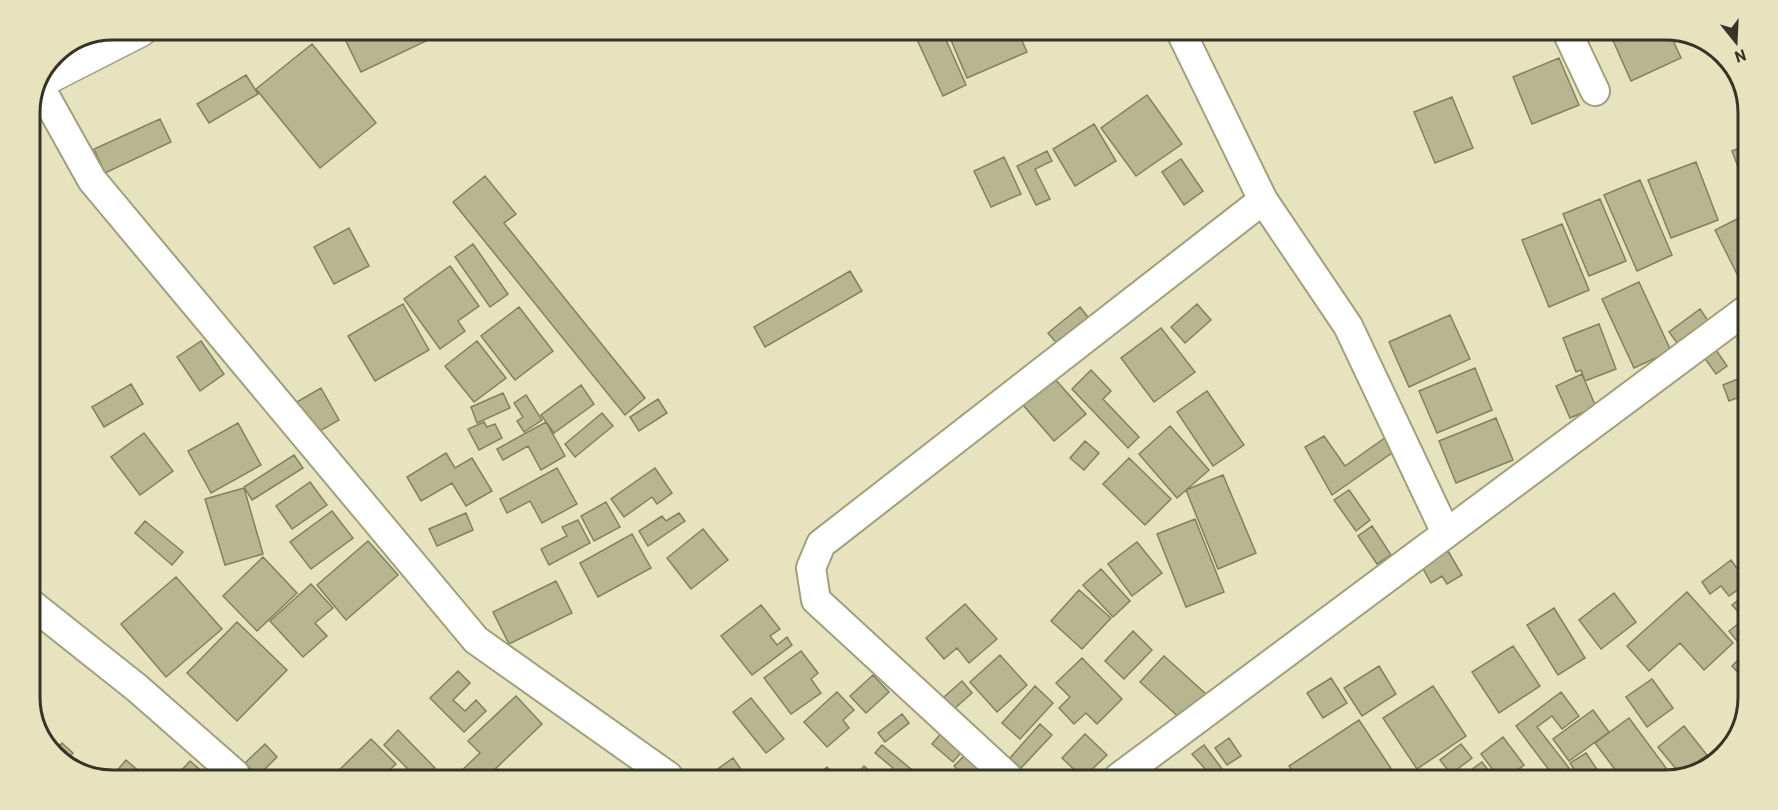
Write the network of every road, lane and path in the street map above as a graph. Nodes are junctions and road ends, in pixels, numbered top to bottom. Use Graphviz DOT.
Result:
graph roads {
  1 [pos="120,40"];
  2 [pos="1185,40"];
  3 [pos="1571,40"];
  4 [pos="52,75"];
  5 [pos="1595,91"];
  6 [pos="44,93"];
  7 [pos="1263,200"];
  8 [pos="1737,316"];
  9 [pos="1446,533"];
  10 [pos="41,612"];
  11 [pos="230,770"];
  12 [pos="660,770"];
  13 [pos="1000,770"];
  14 [pos="1129,770"];
  1 -- 4 [label="highway"];
  2 -- 7 [label="street"];
  3 -- 5 [label="street"];
  6 -- 12 [label="street"];
  7 -- 9 [label="street"];
  7 -- 13 [label="street"];
  8 -- 9 [label="street"];
  9 -- 14 [label="street"];
  10 -- 11 [label="street"];
}
